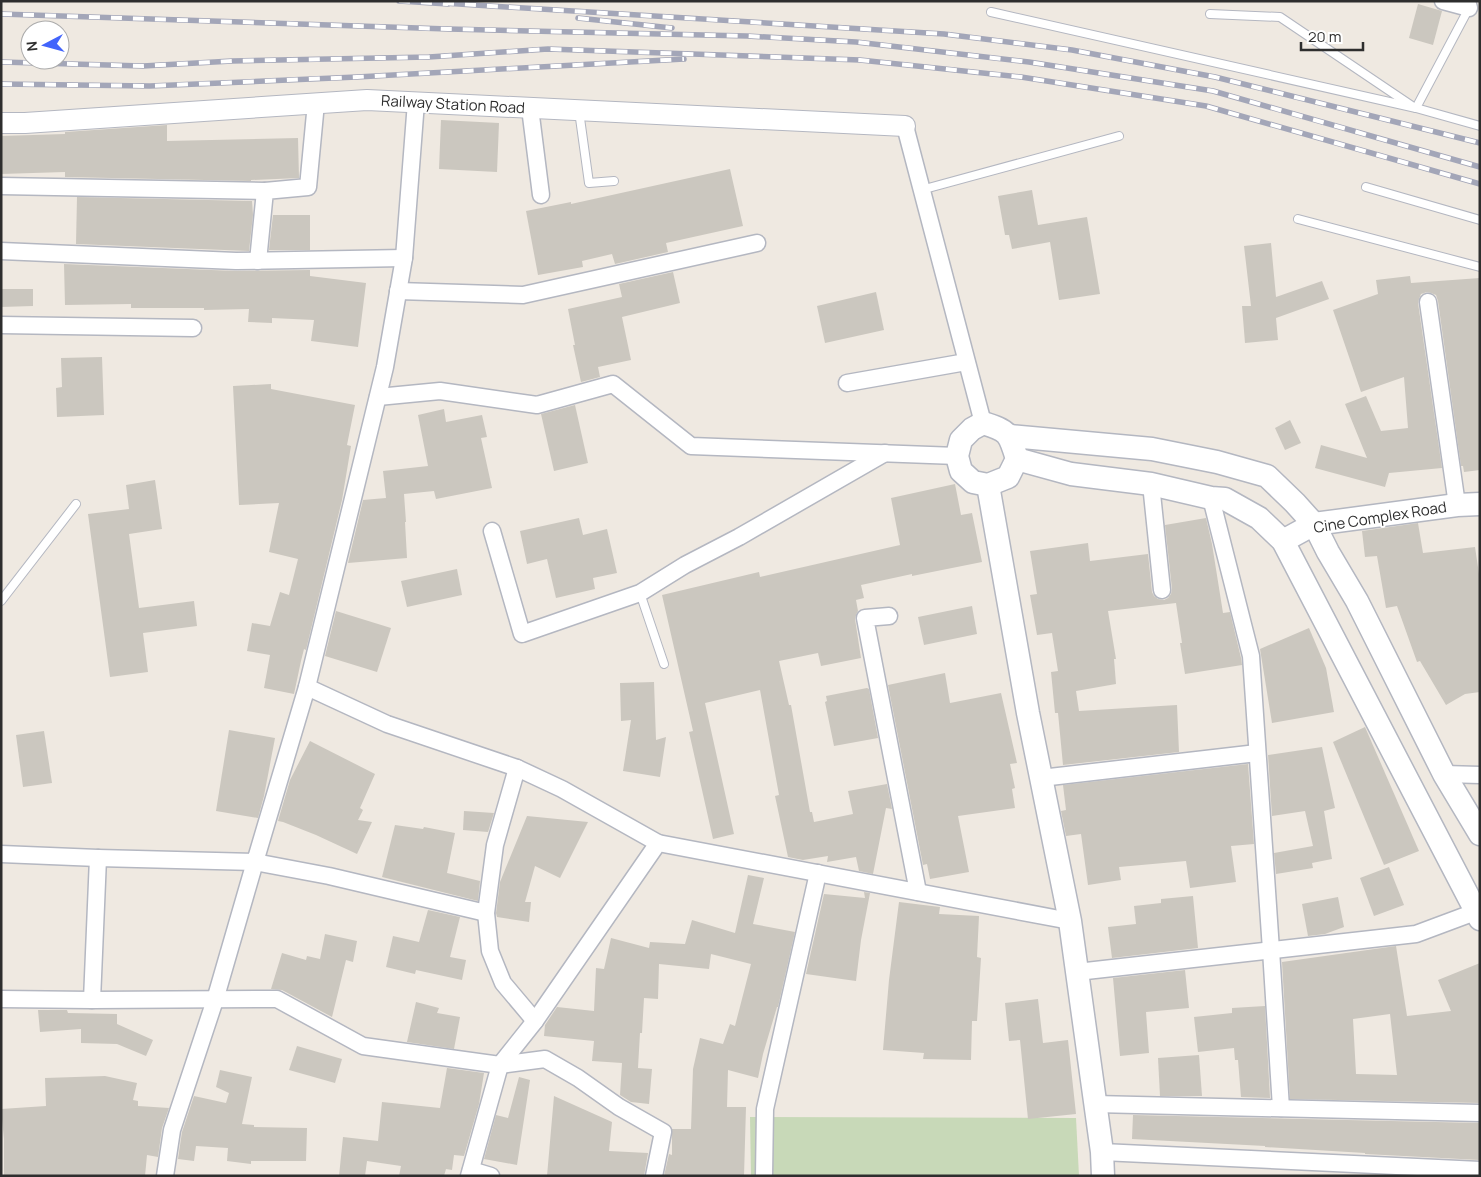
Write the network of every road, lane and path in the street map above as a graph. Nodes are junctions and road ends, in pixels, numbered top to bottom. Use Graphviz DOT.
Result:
graph roads {
  1 [pos="1443,1"];
  2 [pos="1468,4"];
  3 [pos="991,12"];
  4 [pos="1210,14"];
  5 [pos="416,102"];
  6 [pos="316,103"];
  7 [pos="530,108"];
  8 [pos="1416,108"];
  9 [pos="579,110"];
  10 [pos="1,122"];
  11 [pos="905,126"];
  12 [pos="1480,126"];
  13 [pos="1119,136"];
  14 [pos="614,182"];
  15 [pos="1,186"];
  16 [pos="1366,187"];
  17 [pos="921,190"];
  18 [pos="265,191"];
  19 [pos="541,195"];
  20 [pos="1298,219"];
  21 [pos="1480,220"];
  22 [pos="757,243"];
  23 [pos="1,251"];
  24 [pos="404,258"];
  25 [pos="258,260"];
  26 [pos="1480,267"];
  27 [pos="398,291"];
  28 [pos="1428,302"];
  29 [pos="1,325"];
  30 [pos="193,328"];
  31 [pos="966,362"];
  32 [pos="847,383"];
  33 [pos="378,397"];
  34 [pos="982,423"];
  35 [pos="1010,436"];
  36 [pos="885,453"];
  37 [pos="956,456"];
  38 [pos="1017,459"];
  39 [pos="1151,484"];
  40 [pos="988,486"];
  41 [pos="1211,498"];
  42 [pos="76,504"];
  43 [pos="1480,504"];
  44 [pos="1457,505"];
  45 [pos="1314,524"];
  46 [pos="492,531"];
  47 [pos="1283,541"];
  48 [pos="1162,590"];
  49 [pos="640,593"];
  50 [pos="1,601"];
  51 [pos="889,616"];
  52 [pos="664,664"];
  53 [pos="307,687"];
  54 [pos="1257,753"];
  55 [pos="517,768"];
  56 [pos="1444,774"];
  57 [pos="1480,775"];
  58 [pos="1041,778"];
  59 [pos="1480,834"];
  60 [pos="658,843"];
  61 [pos="1,854"];
  62 [pos="98,858"];
  63 [pos="255,862"];
  64 [pos="818,873"];
  65 [pos="918,892"];
  66 [pos="486,913"];
  67 [pos="1477,916"];
  68 [pos="1070,921"];
  69 [pos="1271,950"];
  70 [pos="1077,972"];
  71 [pos="1,998"];
  72 [pos="92,1000"];
  73 [pos="215,1000"];
  74 [pos="535,1021"];
  75 [pos="500,1064"];
  76 [pos="1096,1104"];
  77 [pos="1281,1108"];
  78 [pos="1480,1113"];
  79 [pos="1102,1152"];
  80 [pos="1480,1170"];
  81 [pos="470,1173"];
  82 [pos="165,1176"];
  83 [pos="492,1176"];
  84 [pos="654,1176"];
  85 [pos="764,1176"];
  86 [pos="1103,1176"];
  1 -- 2 [label="street"];
  2 -- 8 [label="lane"];
  3 -- 8 [label="lane"];
  4 -- 8 [label="lane"];
  5 -- 6 [label="street, Railway Station Road"];
  5 -- 7 [label="street, Railway Station Road"];
  5 -- 24 [label="street"];
  6 -- 10 [label="street, Railway Station Road"];
  6 -- 18 [label="street"];
  7 -- 9 [label="street, Railway Station Road"];
  7 -- 19 [label="street"];
  8 -- 12 [label="lane"];
  9 -- 11 [label="street, Railway Station Road"];
  9 -- 14 [label="lane"];
  11 -- 17 [label="street"];
  13 -- 17 [label="lane"];
  15 -- 18 [label="street"];
  16 -- 21 [label="lane"];
  17 -- 31 [label="street"];
  18 -- 25 [label="street"];
  20 -- 26 [label="lane"];
  22 -- 27 [label="street"];
  23 -- 25 [label="street"];
  24 -- 25 [label="street"];
  24 -- 27 [label="street"];
  27 -- 33 [label="street"];
  28 -- 44 [label="street"];
  29 -- 30 [label="street"];
  31 -- 32 [label="street"];
  31 -- 34 [label="street"];
  33 -- 36 [label="street"];
  33 -- 53 [label="street"];
  34 -- 35 [label="main road"];
  34 -- 37 [label="main road"];
  35 -- 38 [label="main road"];
  35 -- 45 [label="main road"];
  36 -- 37 [label="street"];
  36 -- 49 [label="street"];
  37 -- 40 [label="main road"];
  38 -- 39 [label="main road"];
  38 -- 40 [label="main road"];
  39 -- 41 [label="main road"];
  39 -- 48 [label="street"];
  40 -- 58 [label="main road"];
  41 -- 47 [label="main road"];
  41 -- 54 [label="street"];
  42 -- 50 [label="lane"];
  43 -- 44 [label="main road, Cine Complex Road"];
  44 -- 45 [label="main road, Cine Complex Road"];
  45 -- 47 [label="main road, Cine Complex Road"];
  45 -- 56 [label="main road"];
  46 -- 49 [label="street"];
  47 -- 67 [label="main road"];
  49 -- 52 [label="lane"];
  51 -- 65 [label="street"];
  53 -- 55 [label="street"];
  53 -- 63 [label="street"];
  54 -- 58 [label="street"];
  54 -- 69 [label="street"];
  55 -- 60 [label="street"];
  55 -- 66 [label="street"];
  56 -- 57 [label="street"];
  56 -- 59 [label="main road"];
  58 -- 68 [label="main road"];
  60 -- 64 [label="street"];
  60 -- 74 [label="street"];
  61 -- 62 [label="street"];
  62 -- 63 [label="street"];
  62 -- 72 [label="street"];
  63 -- 66 [label="street"];
  63 -- 73 [label="street"];
  64 -- 65 [label="street"];
  64 -- 85 [label="street"];
  65 -- 68 [label="street"];
  66 -- 74 [label="street"];
  67 -- 69 [label="street"];
  68 -- 70 [label="main road"];
  69 -- 70 [label="street"];
  69 -- 77 [label="street"];
  70 -- 76 [label="main road"];
  71 -- 72 [label="street"];
  72 -- 73 [label="street"];
  73 -- 75 [label="street"];
  73 -- 82 [label="street"];
  74 -- 75 [label="street"];
  75 -- 81 [label="street"];
  75 -- 84 [label="street"];
  76 -- 77 [label="street"];
  76 -- 79 [label="main road"];
  77 -- 78 [label="street"];
  79 -- 80 [label="street"];
  79 -- 86 [label="main road"];
  81 -- 83 [label="street"];
}
